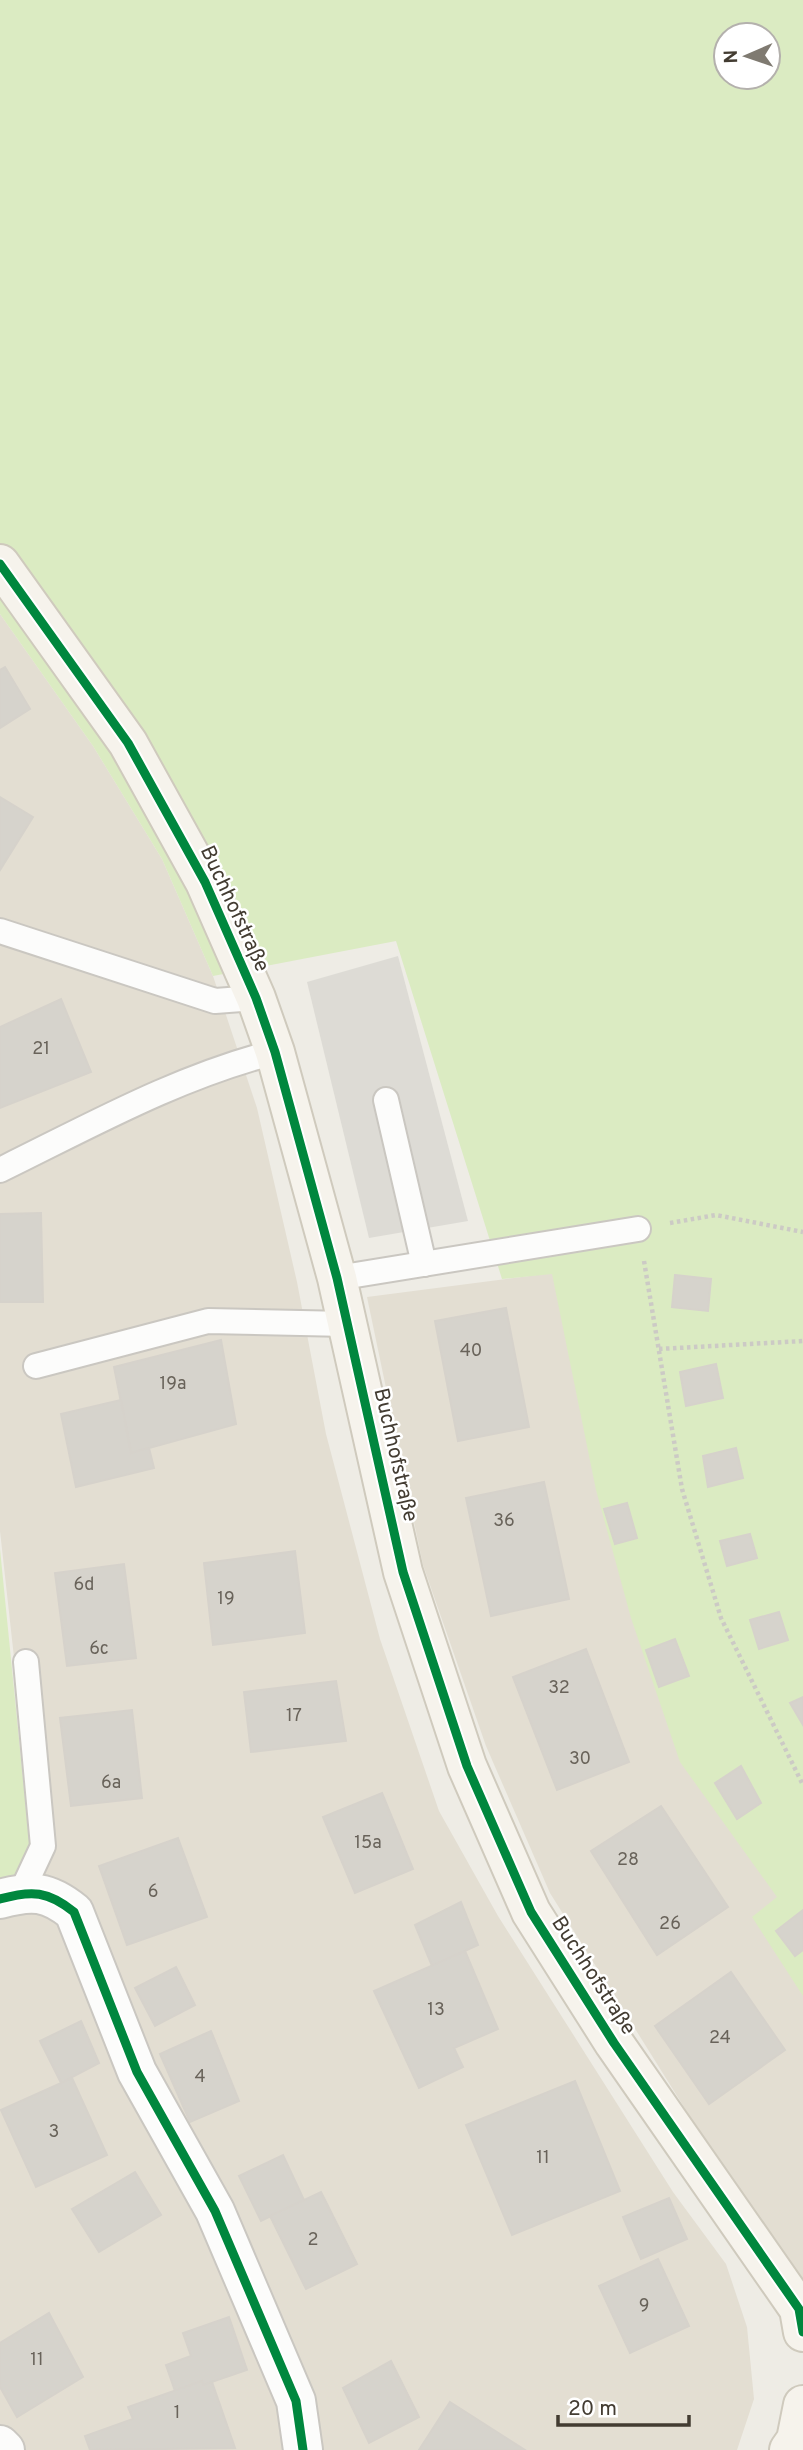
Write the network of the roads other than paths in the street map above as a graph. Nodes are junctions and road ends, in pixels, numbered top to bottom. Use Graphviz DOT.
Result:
graph roads {
  1 [pos="0,564"];
  2 [pos="0,931"];
  3 [pos="256,998"];
  4 [pos="275,1052"];
  5 [pos="386,1100"];
  6 [pos="0,1170"];
  7 [pos="638,1229"];
  8 [pos="424,1264"];
  9 [pos="337,1278"];
  10 [pos="347,1324"];
  11 [pos="36,1366"];
  12 [pos="26,1662"];
  13 [pos="11,1896"];
  14 [pos="803,2332"];
  15 [pos="0,2445"];
  16 [pos="5,2450"];
  17 [pos="303,2450"];
  1 -- 3 [label="main road, Buchhofstraße"];
  2 -- 3 [label="lane"];
  3 -- 4 [label="main road, Buchhofstraße"];
  4 -- 6 [label="lane"];
  4 -- 9 [label="main road, Buchhofstraße"];
  5 -- 8 [label="lane"];
  7 -- 8 [label="lane"];
  8 -- 9 [label="lane"];
  9 -- 10 [label="main road, Buchhofstraße"];
  10 -- 11 [label="lane"];
  10 -- 14 [label="main road, Buchhofstraße"];
  12 -- 13 [label="lane"];
  13 -- 17 [label="street"];
  15 -- 16 [label="street"];
}
